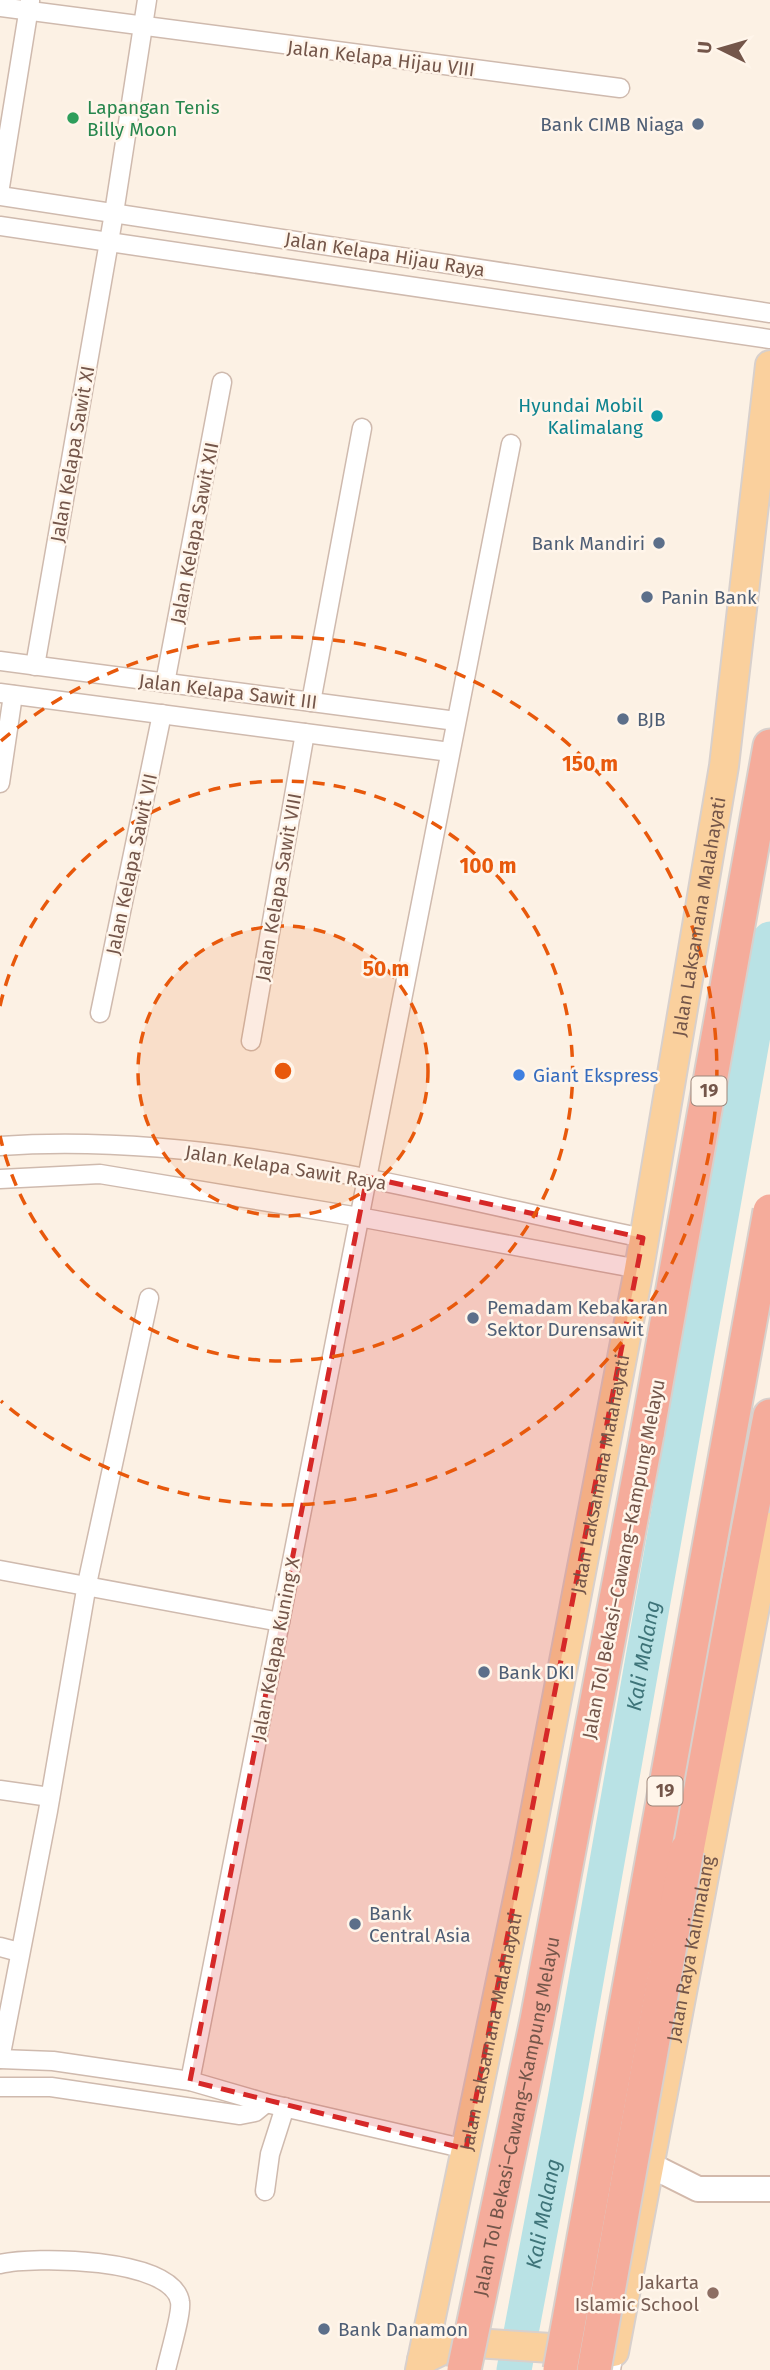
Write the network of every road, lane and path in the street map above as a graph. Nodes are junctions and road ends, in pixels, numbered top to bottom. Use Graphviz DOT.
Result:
graph roads {
  1 [pos="146,0"];
  2 [pos="29,6"];
  3 [pos="0,7"];
  4 [pos="142,28"];
  5 [pos="621,88"];
  6 [pos="0,187"];
  7 [pos="0,196"];
  8 [pos="114,213"];
  9 [pos="0,226"];
  10 [pos="108,242"];
  11 [pos="625,291"];
  12 [pos="770,313"];
  13 [pos="619,317"];
  14 [pos="770,339"];
  15 [pos="770,365"];
  16 [pos="222,383"];
  17 [pos="362,428"];
  18 [pos="510,444"];
  19 [pos="0,661"];
  20 [pos="35,666"];
  21 [pos="165,683"];
  22 [pos="6,694"];
  23 [pos="312,702"];
  24 [pos="162,714"];
  25 [pos="456,721"];
  26 [pos="305,733"];
  27 [pos="770,747"];
  28 [pos="450,752"];
  29 [pos="0,783"];
  30 [pos="100,1013"];
  31 [pos="251,1041"];
  32 [pos="0,1146"];
  33 [pos="367,1177"];
  34 [pos="0,1179"];
  35 [pos="770,1211"];
  36 [pos="359,1217"];
  37 [pos="569,1222"];
  38 [pos="643,1238"];
  39 [pos="564,1254"];
  40 [pos="639,1269"];
  41 [pos="149,1298"];
  42 [pos="770,1416"];
  43 [pos="770,1527"];
  44 [pos="0,1570"];
  45 [pos="88,1584"];
  46 [pos="280,1622"];
  47 [pos="0,1790"];
  48 [pos="50,1797"];
  49 [pos="0,1947"];
  50 [pos="19,1952"];
  51 [pos="0,2059"];
  52 [pos="190,2081"];
  53 [pos="0,2087"];
  54 [pos="266,2103"];
  55 [pos="285,2106"];
  56 [pos="466,2149"];
  57 [pos="650,2165"];
  58 [pos="770,2189"];
  59 [pos="265,2191"];
  60 [pos="0,2264"];
  61 [pos="429,2319"];
  62 [pos="463,2352"];
  63 [pos="591,2362"];
  64 [pos="421,2365"];
  65 [pos="166,2370"];
  1 -- 4 [label="street, Jalan Kelapa Sawit XI"];
  2 -- 3 [label="street, Jalan Kelapa Hijau VIII"];
  2 -- 4 [label="street, Jalan Kelapa Hijau VIII"];
  2 -- 6 [label="street"];
  4 -- 5 [label="street, Jalan Kelapa Hijau VIII"];
  4 -- 8 [label="street, Jalan Kelapa Sawit XI"];
  7 -- 8 [label="street, Jalan Kelapa Hijau Raya"];
  8 -- 10 [label="street, Jalan Kelapa Sawit XI"];
  8 -- 11 [label="street, Jalan Kelapa Hijau Raya"];
  9 -- 10 [label="street, Jalan Kelapa Hijau Raya"];
  10 -- 13 [label="street, Jalan Kelapa Hijau Raya"];
  10 -- 20 [label="street, Jalan Kelapa Sawit XI"];
  11 -- 12 [label="street, Jalan Kelapa Hijau Raya"];
  11 -- 13 [label="street"];
  13 -- 14 [label="street, Jalan Kelapa Hijau Raya"];
  15 -- 38 [label="main road, Jalan Laksamana Malahayati"];
  16 -- 21 [label="street, Jalan Kelapa Sawit XII"];
  17 -- 23 [label="street"];
  18 -- 25 [label="street, Jalan Kelapa Kuning X"];
  19 -- 20 [label="street, Jalan Kelapa Sawit III"];
  20 -- 21 [label="street, Jalan Kelapa Sawit III"];
  21 -- 23 [label="street, Jalan Kelapa Sawit III"];
  22 -- 24 [label="street, Jalan Kelapa Sawit III"];
  22 -- 29 [label="street"];
  23 -- 25 [label="street, Jalan Kelapa Sawit III"];
  24 -- 26 [label="street, Jalan Kelapa Sawit III"];
  24 -- 30 [label="street, Jalan Kelapa Sawit VII"];
  25 -- 28 [label="street, Jalan Kelapa Kuning X"];
  26 -- 28 [label="street, Jalan Kelapa Sawit III"];
  26 -- 31 [label="street, Jalan Kelapa Sawit VIII"];
  27 -- 62 [label="highway, Jalan Tol Bekasi–Cawang–Kampung Melayu / 19, bridge"];
  28 -- 33 [label="street, Jalan Kelapa Kuning X"];
  32 -- 33 [label="street, Jalan Kelapa Sawit Raya"];
  33 -- 36 [label="street, Jalan Kelapa Kuning X"];
  33 -- 37 [label="street, Jalan Kelapa Sawit Raya"];
  34 -- 36 [label="street, Jalan Kelapa Sawit Raya"];
  35 -- 63 [label="highway, 19, bridge"];
  36 -- 39 [label="street, Jalan Kelapa Sawit Raya"];
  36 -- 46 [label="street, Jalan Kelapa Kuning X"];
  37 -- 38 [label="street, Jalan Kelapa Sawit Raya"];
  37 -- 39 [label="street"];
  38 -- 40 [label="main road, Jalan Laksamana Malahayati"];
  39 -- 40 [label="street, Jalan Kelapa Sawit Raya"];
  40 -- 56 [label="main road, Jalan Laksamana Malahayati"];
  41 -- 45 [label="street"];
  42 -- 63 [label="highway, bridge"];
  43 -- 57 [label="main road, Jalan Raya Kalimalang"];
  44 -- 45 [label="street"];
  45 -- 46 [label="street"];
  45 -- 48 [label="street"];
  46 -- 52 [label="street, Jalan Kelapa Kuning X"];
  47 -- 48 [label="street"];
  48 -- 50 [label="street"];
  49 -- 50 [label="street"];
  50 -- 51 [label="street"];
  51 -- 52 [label="street"];
  52 -- 54 [label="street"];
  53 -- 54 [label="street"];
  54 -- 55 [label="street"];
  55 -- 56 [label="street"];
  55 -- 59 [label="street"];
  56 -- 61 [label="main road, Jalan Laksamana Malahayati"];
  57 -- 58 [label="street"];
  57 -- 63 [label="main road, Jalan Raya Kalimalang"];
  60 -- 65 [label="street"];
  61 -- 62 [label="main road"];
  61 -- 64 [label="main road, Jalan Laksamana Malahayati"];
  62 -- 63 [label="main road, bridge"];
  62 -- 64 [label="main road"];
}
